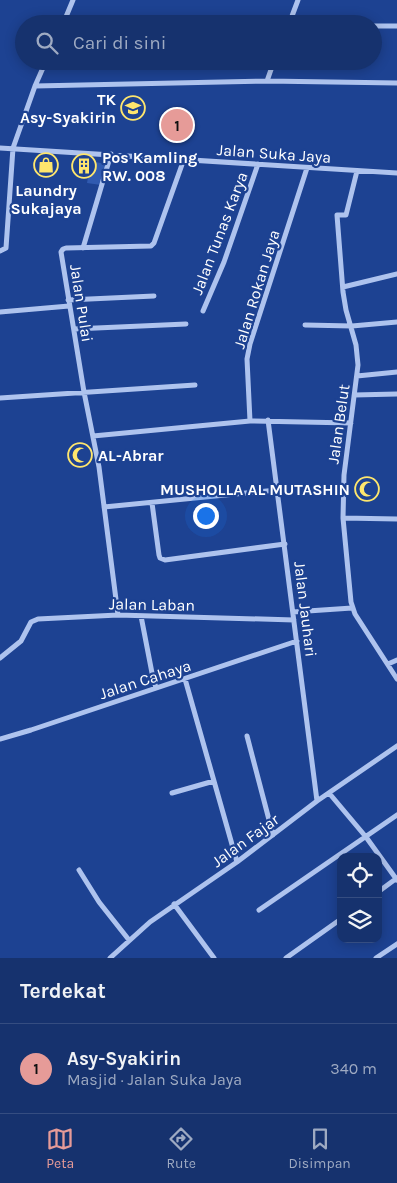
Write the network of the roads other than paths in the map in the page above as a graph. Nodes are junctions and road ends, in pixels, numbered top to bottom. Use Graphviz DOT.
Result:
graph roads {
  1 [pos="72,0"];
  2 [pos="298,0"];
  3 [pos="66,15"];
  4 [pos="292,15"];
  5 [pos="382,26"];
  6 [pos="397,26"];
  7 [pos="42,70"];
  8 [pos="271,70"];
  9 [pos="267,81"];
  10 [pos="397,83"];
  11 [pos="35,86"];
  12 [pos="0,148"];
  13 [pos="13,148"];
  14 [pos="111,154"];
  15 [pos="184,159"];
  16 [pos="258,164"];
  17 [pos="307,168"];
  18 [pos="357,171"];
  19 [pos="397,173"];
  20 [pos="82,248"];
  21 [pos="0,251"];
  22 [pos="397,274"];
  23 [pos="343,287"];
  24 [pos="154,296"];
  25 [pos="68,303"];
  26 [pos="203,311"];
  27 [pos="0,312"];
  28 [pos="397,322"];
  29 [pos="186,324"];
  30 [pos="305,325"];
  31 [pos="352,326"];
  32 [pos="74,329"];
  33 [pos="397,372"];
  34 [pos="357,376"];
  35 [pos="195,384"];
  36 [pos="84,392"];
  37 [pos="397,394"];
  38 [pos="354,395"];
  39 [pos="0,398"];
  40 [pos="268,420"];
  41 [pos="250,421"];
  42 [pos="352,423"];
  43 [pos="92,436"];
  44 [pos="277,490"];
  45 [pos="152,503"];
  46 [pos="104,507"];
  47 [pos="343,518"];
  48 [pos="397,519"];
  49 [pos="285,544"];
  50 [pos="352,608"];
  51 [pos="293,612"];
  52 [pos="118,615"];
  53 [pos="141,616"];
  54 [pos="294,620"];
  55 [pos="297,641"];
  56 [pos="0,658"];
  57 [pos="397,660"];
  58 [pos="388,664"];
  59 [pos="184,679"];
  60 [pos="397,680"];
  61 [pos="156,688"];
  62 [pos="247,736"];
  63 [pos="0,739"];
  64 [pos="397,746"];
  65 [pos="214,781"];
  66 [pos="172,793"];
  67 [pos="329,793"];
  68 [pos="318,801"];
  69 [pos="397,816"];
  70 [pos="273,835"];
  71 [pos="366,837"];
  72 [pos="237,862"];
  73 [pos="79,870"];
  74 [pos="397,879"];
  75 [pos="382,889"];
  76 [pos="174,904"];
  77 [pos="259,910"];
  78 [pos="337,922"];
  79 [pos="129,940"];
  80 [pos="397,944"];
  81 [pos="110,958"];
  82 [pos="214,958"];
  83 [pos="286,958"];
  84 [pos="376,958"];
  1 -- 3 [label="street"];
  2 -- 4 [label="street"];
  5 -- 6 [label="street"];
  7 -- 11 [label="street"];
  8 -- 9 [label="street"];
  9 -- 10 [label="street"];
  9 -- 11 [label="street"];
  11 -- 13 [label="street"];
  12 -- 13 [label="street, Jalan Suka Jaya"];
  13 -- 14 [label="street, Jalan Suka Jaya"];
  13 -- 21 [label="street"];
  14 -- 15 [label="street, Jalan Suka Jaya"];
  14 -- 20 [label="street"];
  15 -- 16 [label="street, Jalan Suka Jaya"];
  15 -- 20 [label="street, Jalan Pulai"];
  16 -- 17 [label="street, Jalan Suka Jaya"];
  16 -- 26 [label="street, Jalan Tunas Karya"];
  17 -- 18 [label="street, Jalan Suka Jaya"];
  17 -- 41 [label="street, Jalan Rokan Jaya"];
  18 -- 19 [label="street, Jalan Suka Jaya"];
  18 -- 23 [label="street, Jalan Belut"];
  20 -- 25 [label="street, Jalan Pulai"];
  22 -- 23 [label="street"];
  23 -- 31 [label="street, Jalan Belut"];
  24 -- 25 [label="street"];
  25 -- 27 [label="street"];
  25 -- 32 [label="street, Jalan Pulai"];
  28 -- 31 [label="street"];
  29 -- 32 [label="street"];
  30 -- 31 [label="street"];
  31 -- 34 [label="street, Jalan Belut"];
  32 -- 36 [label="street, Jalan Pulai"];
  33 -- 34 [label="street"];
  34 -- 38 [label="street, Jalan Belut"];
  35 -- 36 [label="street"];
  36 -- 39 [label="street"];
  36 -- 43 [label="street, Jalan Pulai"];
  37 -- 38 [label="street"];
  38 -- 42 [label="street, Jalan Belut"];
  40 -- 41 [label="street"];
  40 -- 42 [label="street"];
  40 -- 44 [label="street, Jalan Jauhari"];
  41 -- 43 [label="street"];
  42 -- 47 [label="street, Jalan Belut"];
  43 -- 46 [label="street, Jalan Pulai"];
  44 -- 45 [label="street"];
  44 -- 49 [label="street, Jalan Jauhari"];
  45 -- 46 [label="street"];
  45 -- 49 [label="street"];
  46 -- 52 [label="street, Jalan Pulai"];
  47 -- 48 [label="street"];
  47 -- 50 [label="street, Jalan Belut"];
  49 -- 51 [label="street, Jalan Jauhari"];
  50 -- 51 [label="street"];
  50 -- 58 [label="street, Jalan Belut"];
  51 -- 54 [label="street, Jalan Jauhari"];
  52 -- 53 [label="street, Jalan Laban"];
  52 -- 56 [label="street, Jalan Laban"];
  53 -- 54 [label="street, Jalan Laban"];
  53 -- 61 [label="street"];
  54 -- 55 [label="street, Jalan Jauhari"];
  55 -- 59 [label="street, Jalan Cahaya"];
  55 -- 68 [label="street, Jalan Jauhari"];
  57 -- 58 [label="street"];
  58 -- 60 [label="street, Jalan Belut"];
  59 -- 61 [label="street, Jalan Cahaya"];
  59 -- 65 [label="street"];
  61 -- 63 [label="street, Jalan Cahaya"];
  62 -- 70 [label="street"];
  64 -- 67 [label="street, Jalan Fajar"];
  65 -- 66 [label="street"];
  65 -- 72 [label="street"];
  67 -- 68 [label="street, Jalan Fajar"];
  67 -- 71 [label="street"];
  68 -- 70 [label="street, Jalan Fajar"];
  69 -- 71 [label="street"];
  70 -- 72 [label="street, Jalan Fajar"];
  71 -- 74 [label="street"];
  71 -- 77 [label="street"];
  72 -- 76 [label="street, Jalan Fajar"];
  73 -- 79 [label="street"];
  74 -- 75 [label="street"];
  76 -- 79 [label="street, Jalan Fajar"];
  76 -- 82 [label="street"];
  78 -- 83 [label="street"];
  79 -- 81 [label="street, Jalan Fajar"];
  80 -- 84 [label="street"];
}
